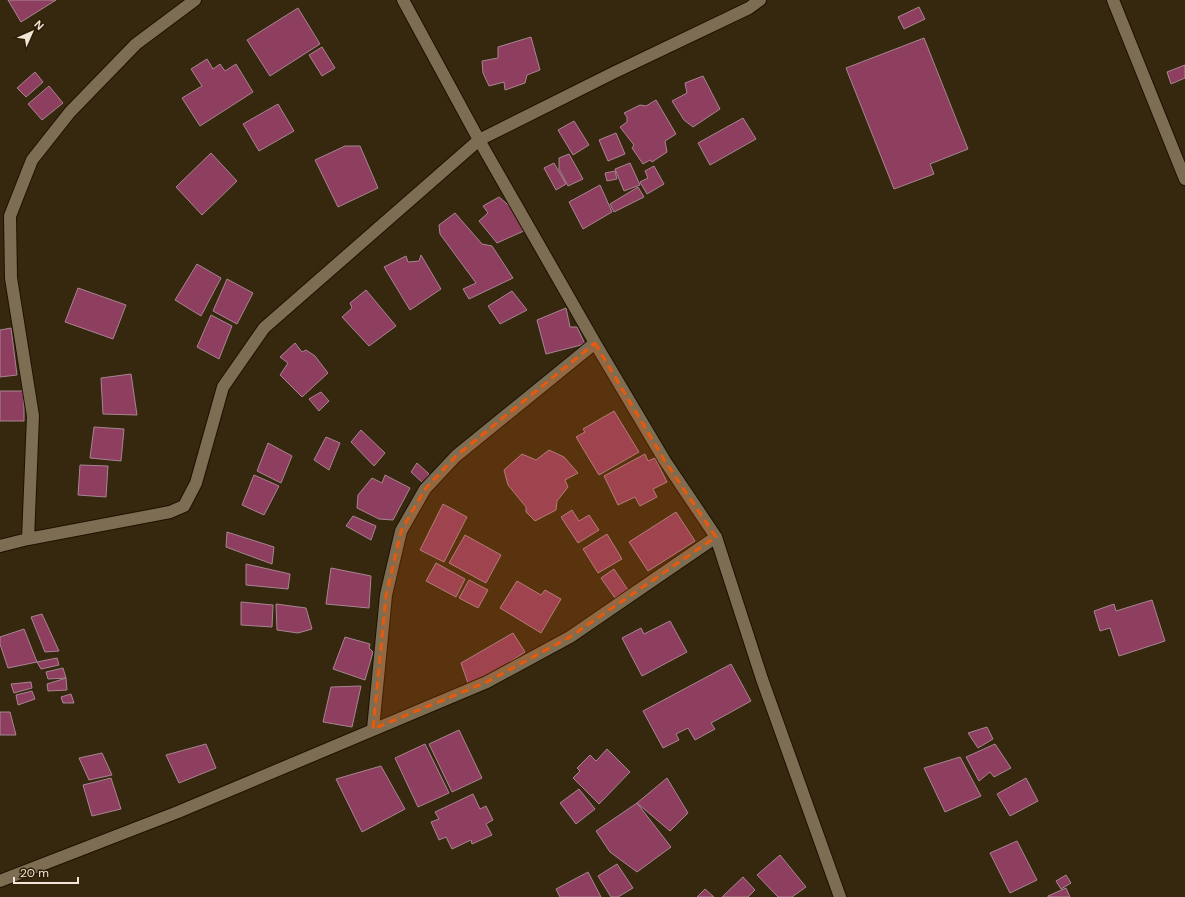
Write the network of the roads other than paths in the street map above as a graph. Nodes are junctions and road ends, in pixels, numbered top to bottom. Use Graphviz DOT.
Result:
graph roads {
  1 [pos="195,0"];
  2 [pos="403,0"];
  3 [pos="760,0"];
  4 [pos="1113,0"];
  5 [pos="478,140"];
  6 [pos="1185,180"];
  7 [pos="595,343"];
  8 [pos="716,537"];
  9 [pos="28,539"];
  10 [pos="0,546"];
  11 [pos="373,729"];
  12 [pos="0,881"];
  13 [pos="840,897"];
  1 -- 9 [label="street"];
  2 -- 5 [label="street"];
  3 -- 5 [label="street"];
  4 -- 6 [label="street"];
  5 -- 7 [label="street"];
  5 -- 9 [label="street"];
  7 -- 8 [label="street"];
  7 -- 11 [label="street"];
  8 -- 11 [label="street"];
  8 -- 13 [label="street"];
  9 -- 10 [label="street"];
  11 -- 12 [label="street"];
}
